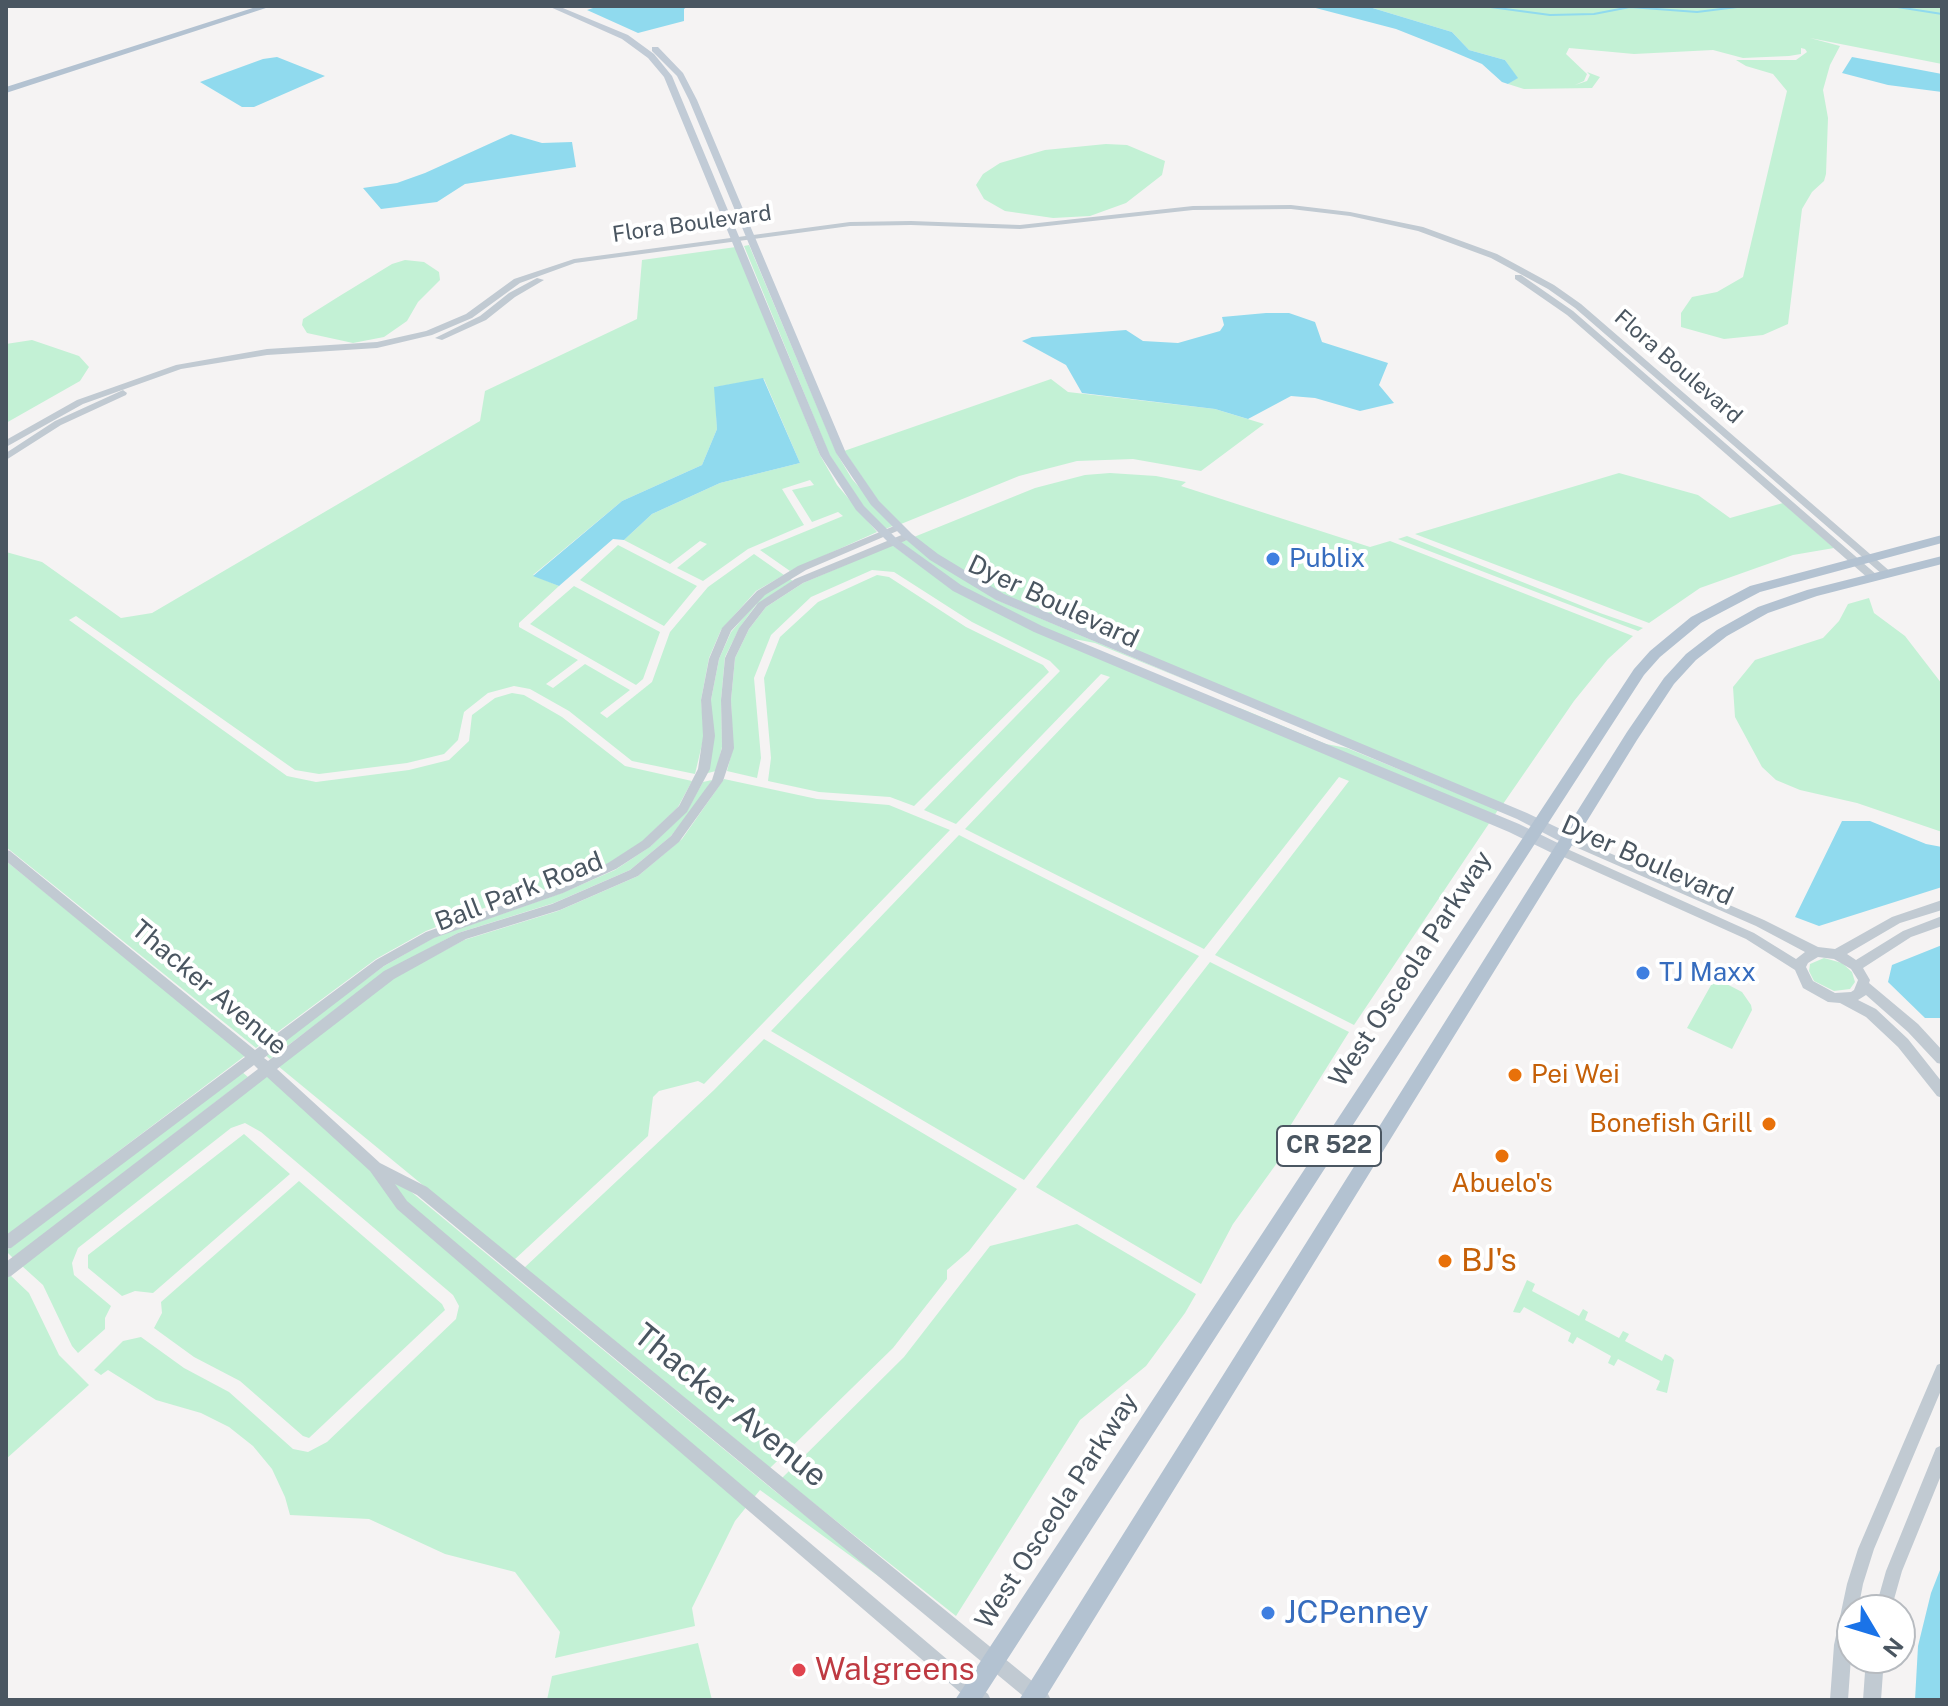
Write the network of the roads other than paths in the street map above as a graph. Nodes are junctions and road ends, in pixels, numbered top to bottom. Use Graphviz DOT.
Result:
graph roads {
  1 [pos="248,6"];
  2 [pos="268,6"];
  3 [pos="552,6"];
  4 [pos="570,6"];
  5 [pos="6,83"];
  6 [pos="6,90"];
  7 [pos="691,128"];
  8 [pos="707,135"];
  9 [pos="751,240"];
  10 [pos="738,242"];
  11 [pos="6,444"];
  12 [pos="6,457"];
  13 [pos="904,532"];
  14 [pos="888,537"];
  15 [pos="1942,539"];
  16 [pos="1861,560"];
  17 [pos="1942,560"];
  18 [pos="1880,575"];
  19 [pos="1067,641"];
  20 [pos="1220,691"];
  21 [pos="1227,708"];
  22 [pos="1348,744"];
  23 [pos="1535,830"];
  24 [pos="1565,845"];
  25 [pos="6,854"];
  26 [pos="1942,905"];
  27 [pos="1942,921"];
  28 [pos="1816,952"];
  29 [pos="1837,954"];
  30 [pos="1856,966"];
  31 [pos="1800,967"];
  32 [pos="1864,986"];
  33 [pos="1844,999"];
  34 [pos="253,1056"];
  35 [pos="1942,1059"];
  36 [pos="266,1067"];
  37 [pos="1942,1092"];
  38 [pos="375,1167"];
  39 [pos="6,1243"];
  40 [pos="6,1271"];
  41 [pos="1942,1370"];
  42 [pos="649,1379"];
  43 [pos="630,1398"];
  44 [pos="1942,1453"];
  45 [pos="1888,1594"];
  46 [pos="993,1660"];
  47 [pos="1874,1674"];
  48 [pos="973,1697"];
  49 [pos="1036,1698"];
  50 [pos="1839,1700"];
  51 [pos="1872,1700"];
  1 -- 5 [label="main road"];
  2 -- 6 [label="main road"];
  3 -- 7 [label="main road, Dyer Boulevard"];
  4 -- 8 [label="main road, Dyer Boulevard"];
  7 -- 8 [label="main road"];
  7 -- 10 [label="main road, Dyer Boulevard"];
  8 -- 9 [label="main road, Dyer Boulevard"];
  9 -- 10 [label="street, Flora Boulevard"];
  9 -- 13 [label="main road, Dyer Boulevard"];
  9 -- 16 [label="street, Flora Boulevard"];
  10 -- 11 [label="street, Flora Boulevard"];
  10 -- 12 [label="street, Flora Boulevard"];
  10 -- 14 [label="main road, Dyer Boulevard"];
  13 -- 14 [label="street, Ball Park Road"];
  13 -- 20 [label="main road, Dyer Boulevard"];
  14 -- 19 [label="main road, Dyer Boulevard"];
  14 -- 34 [label="street, Ball Park Road"];
  14 -- 36 [label="street, Ball Park Road"];
  15 -- 16 [label="main road, West Osceola Parkway / CR 522"];
  16 -- 18 [label="street, Flora Boulevard"];
  16 -- 23 [label="main road, West Osceola Parkway / CR 522"];
  17 -- 18 [label="main road, CR 522"];
  18 -- 24 [label="main road, CR 522"];
  19 -- 20 [label="main road"];
  19 -- 21 [label="main road, Dyer Boulevard"];
  20 -- 22 [label="main road, Dyer Boulevard"];
  21 -- 22 [label="main road"];
  21 -- 23 [label="main road, Dyer Boulevard"];
  22 -- 23 [label="main road, Dyer Boulevard"];
  23 -- 24 [label="main road, Dyer Boulevard"];
  23 -- 46 [label="main road, West Osceola Parkway / CR 522"];
  24 -- 28 [label="street, Dyer Boulevard"];
  24 -- 31 [label="street, Dyer Boulevard"];
  24 -- 49 [label="main road, CR 522"];
  25 -- 34 [label="street, Thacker Avenue"];
  26 -- 29 [label="street"];
  27 -- 30 [label="street"];
  28 -- 29 [label="street"];
  28 -- 31 [label="street"];
  29 -- 30 [label="street"];
  30 -- 32 [label="street"];
  31 -- 33 [label="street"];
  32 -- 33 [label="street"];
  32 -- 35 [label="street"];
  33 -- 37 [label="street"];
  34 -- 36 [label="street, Thacker Avenue"];
  34 -- 39 [label="street, Ball Park Road"];
  36 -- 38 [label="street, Thacker Avenue"];
  36 -- 40 [label="street, Ball Park Road"];
  38 -- 42 [label="street, Thacker Avenue"];
  38 -- 43 [label="street, Thacker Avenue"];
  41 -- 50 [label="street"];
  42 -- 43 [label="street"];
  42 -- 46 [label="street, Thacker Avenue"];
  43 -- 48 [label="street, Thacker Avenue"];
  44 -- 45 [label="street"];
  46 -- 48 [label="main road, West Osceola Parkway / CR 522"];
  46 -- 49 [label="street, Thacker Avenue"];
  47 -- 51 [label="street"];
}
